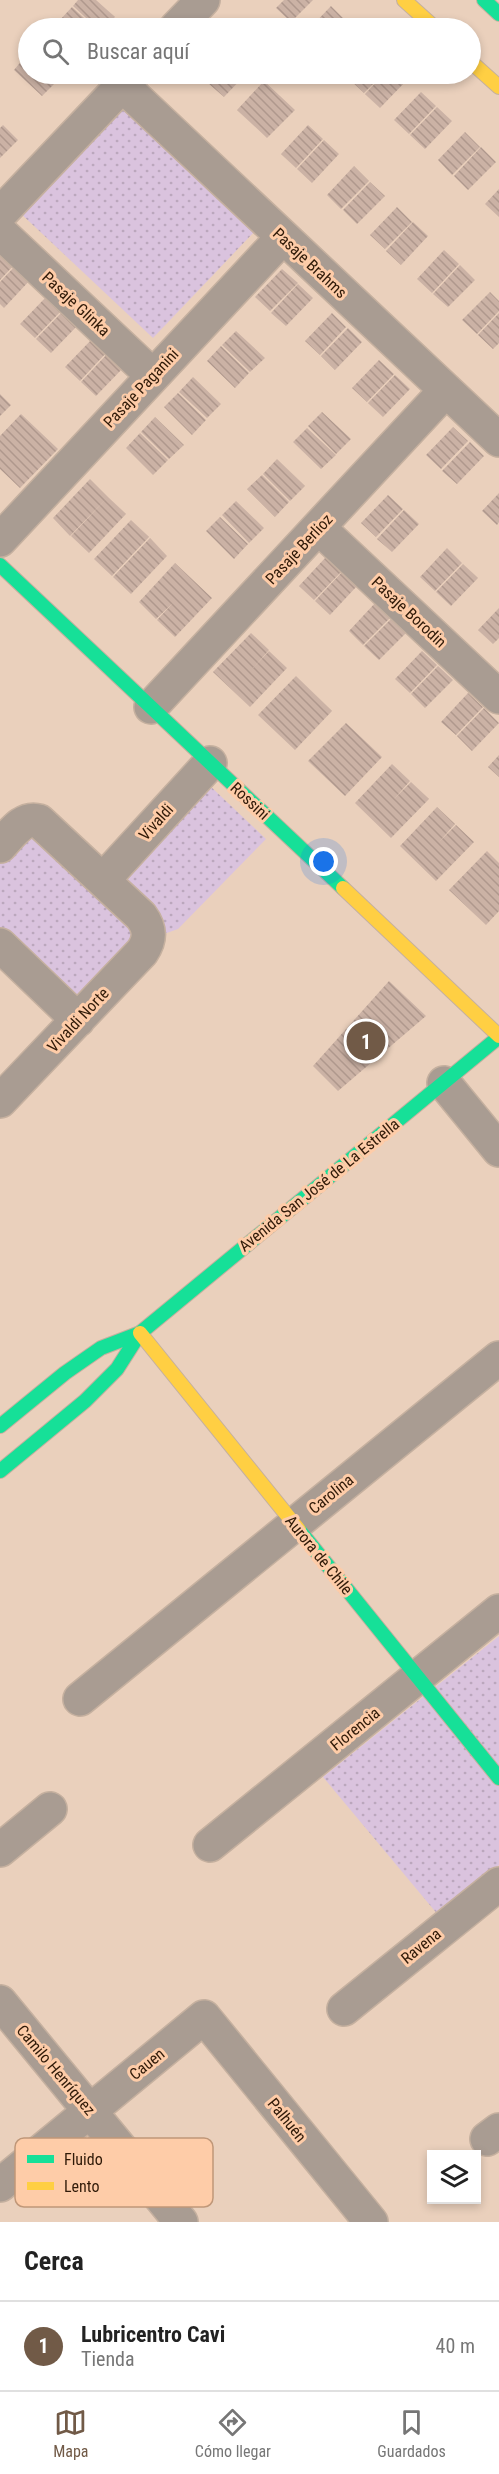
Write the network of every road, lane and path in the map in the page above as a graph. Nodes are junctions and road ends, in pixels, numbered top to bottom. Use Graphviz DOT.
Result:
graph roads {
  1 [pos="203,0"];
  2 [pos="404,0"];
  3 [pos="484,0"];
  4 [pos="499,14"];
  5 [pos="186,18"];
  6 [pos="424,18"];
  7 [pos="481,70"];
  8 [pos="122,84"];
  9 [pos="132,84"];
  10 [pos="499,87"];
  11 [pos="0,214"];
  12 [pos="0,232"];
  13 [pos="283,237"];
  14 [pos="153,376"];
  15 [pos="446,390"];
  16 [pos="499,440"];
  17 [pos="319,528"];
  18 [pos="0,540"];
  19 [pos="0,565"];
  20 [pos="499,697"];
  21 [pos="151,707"];
  22 [pos="210,763"];
  23 [pos="0,846"];
  24 [pos="103,880"];
  25 [pos="0,945"];
  26 [pos="78,1020"];
  27 [pos="499,1037"];
  28 [pos="444,1083"];
  29 [pos="0,1101"];
  30 [pos="499,1150"];
  31 [pos="140,1333"];
  32 [pos="499,1358"];
  33 [pos="0,1425"];
  34 [pos="0,1471"];
  35 [pos="294,1525"];
  36 [pos="499,1611"];
  37 [pos="418,1678"];
  38 [pos="80,1699"];
  39 [pos="499,1778"];
  40 [pos="50,1809"];
  41 [pos="210,1845"];
  42 [pos="0,1850"];
  43 [pos="499,1884"];
  44 [pos="0,2002"];
  45 [pos="344,2009"];
  46 [pos="204,2017"];
  47 [pos="90,2111"];
  48 [pos="57,2138"];
  49 [pos="112,2138"];
  50 [pos="15,2172"];
  51 [pos="0,2184"];
  52 [pos="170,2207"];
  53 [pos="182,2222"];
  54 [pos="371,2222"];
  1 -- 5 [label="street"];
  2 -- 6 [label="street"];
  3 -- 4 [label="street"];
  7 -- 10 [label="street"];
  8 -- 11 [label="street, Pasaje Brahms"];
  9 -- 13 [label="street, Pasaje Brahms"];
  12 -- 14 [label="street, Pasaje Glinka"];
  13 -- 14 [label="street, Pasaje Paganini"];
  13 -- 15 [label="street, Pasaje Brahms"];
  14 -- 18 [label="street, Pasaje Paganini"];
  15 -- 16 [label="street, Pasaje Brahms"];
  15 -- 17 [label="street, Pasaje Berlioz"];
  17 -- 20 [label="street, Pasaje Borodin"];
  17 -- 21 [label="street, Pasaje Berlioz"];
  19 -- 21 [label="street, Rossini"];
  21 -- 22 [label="street, Rossini"];
  22 -- 24 [label="street, Vivaldi"];
  22 -- 27 [label="street, Rossini"];
  23 -- 24 [label="street"];
  24 -- 26 [label="street, Vivaldi Norte"];
  25 -- 26 [label="street"];
  26 -- 29 [label="street, Vivaldi Norte"];
  27 -- 28 [label="street, Avenida San José de La Estrella"];
  28 -- 30 [label="street"];
  28 -- 31 [label="street, Avenida San José de La Estrella"];
  31 -- 33 [label="street, Avenida San José de La Estrella"];
  31 -- 34 [label="street, Avenida San José de La Estrella"];
  31 -- 35 [label="street, Aurora de Chile"];
  32 -- 35 [label="street, Carolina"];
  35 -- 37 [label="street, Aurora de Chile"];
  35 -- 38 [label="street, Carolina"];
  36 -- 37 [label="street, Florencia"];
  37 -- 39 [label="street, Aurora de Chile"];
  37 -- 41 [label="street, Florencia"];
  40 -- 42 [label="street"];
  43 -- 45 [label="street, Ravena"];
  44 -- 47 [label="street, Camilo Henríquez"];
  46 -- 47 [label="street, Cauen"];
  46 -- 54 [label="street, Palhuén"];
  47 -- 48 [label="street, Cauen"];
  47 -- 49 [label="street, Camilo Henríquez"];
  50 -- 51 [label="street, Cauen"];
  52 -- 53 [label="street, Camilo Henríquez"];
}
